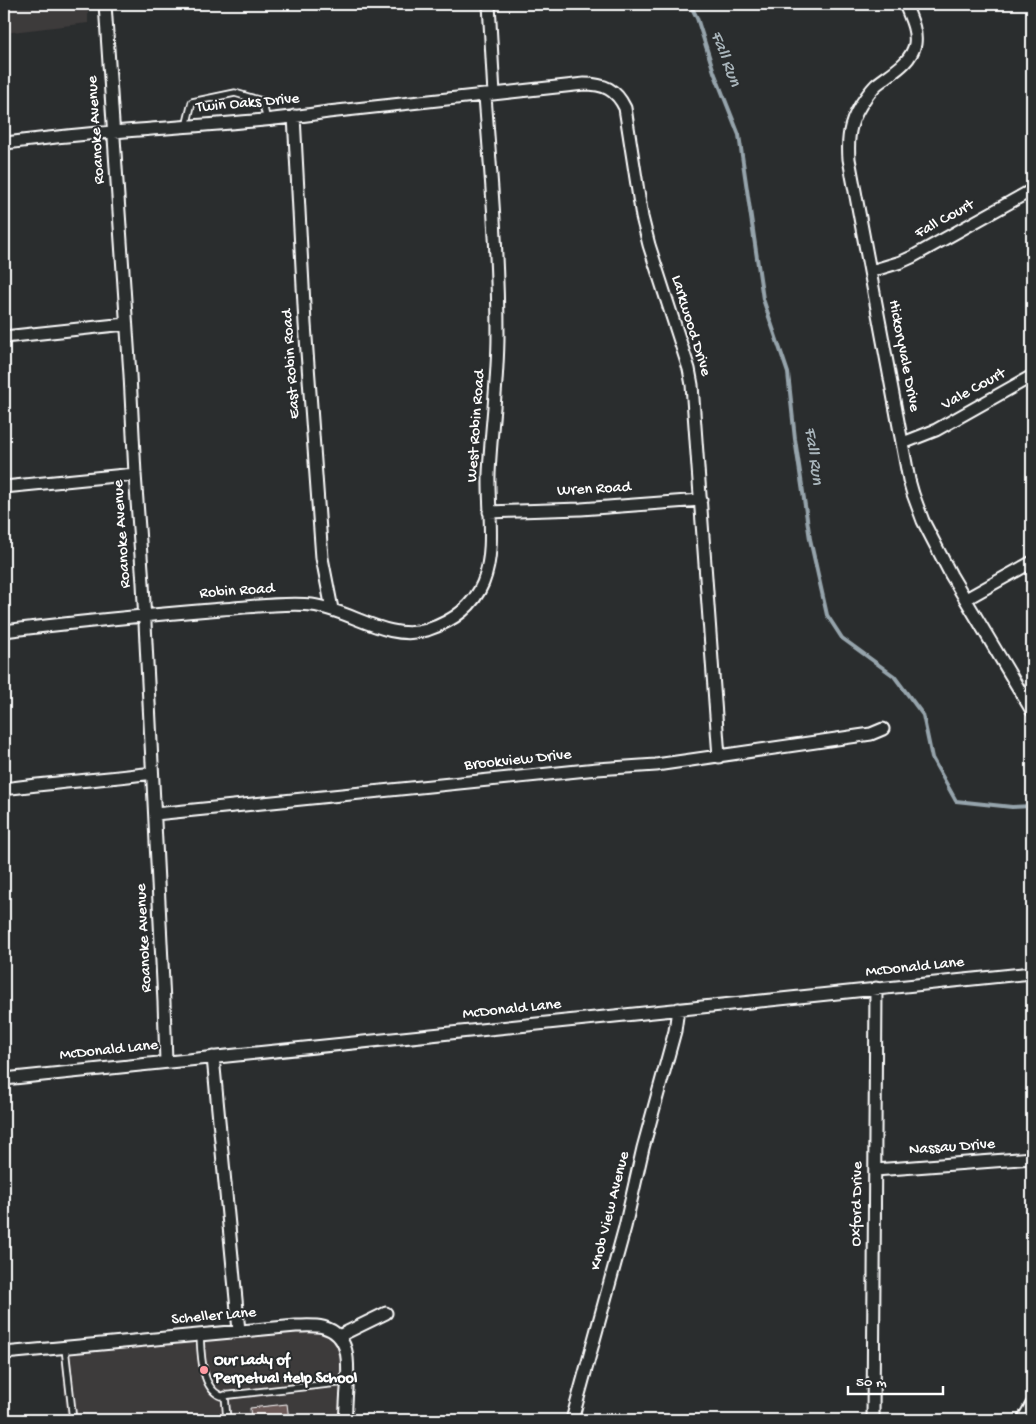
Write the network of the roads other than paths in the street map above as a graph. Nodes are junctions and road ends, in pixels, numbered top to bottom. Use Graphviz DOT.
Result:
graph roads {
  1 [pos="105,4"];
  2 [pos="489,4"];
  3 [pos="905,4"];
  4 [pos="490,95"];
  5 [pos="294,116"];
  6 [pos="267,120"];
  7 [pos="186,127"];
  8 [pos="113,132"];
  9 [pos="4,143"];
  10 [pos="1032,190"];
  11 [pos="871,271"];
  12 [pos="126,324"];
  13 [pos="4,336"];
  14 [pos="1032,376"];
  15 [pos="903,443"];
  16 [pos="135,474"];
  17 [pos="4,487"];
  18 [pos="701,500"];
  19 [pos="489,512"];
  20 [pos="1032,562"];
  21 [pos="966,599"];
  22 [pos="332,609"];
  23 [pos="144,615"];
  24 [pos="4,631"];
  25 [pos="1032,711"];
  26 [pos="883,729"];
  27 [pos="719,757"];
  28 [pos="152,774"];
  29 [pos="4,790"];
  30 [pos="155,814"];
  31 [pos="1030,972"];
  32 [pos="876,988"];
  33 [pos="678,1009"];
  34 [pos="213,1057"];
  35 [pos="166,1062"];
  36 [pos="4,1079"];
  37 [pos="1032,1158"];
  38 [pos="875,1170"];
  39 [pos="386,1313"];
  40 [pos="239,1331"];
  41 [pos="200,1335"];
  42 [pos="339,1336"];
  43 [pos="65,1348"];
  44 [pos="4,1353"];
  45 [pos="347,1382"];
  46 [pos="225,1395"];
  47 [pos="1032,1404"];
  48 [pos="73,1420"];
  49 [pos="227,1420"];
  50 [pos="345,1420"];
  51 [pos="572,1420"];
  52 [pos="873,1420"];
  53 [pos="1022,1420"];
  1 -- 8 [label="street, Roanoke Avenue"];
  2 -- 4 [label="street, West Robin Road"];
  3 -- 11 [label="street, Hickoryvale Drive"];
  4 -- 5 [label="street, Twin Oaks Drive"];
  4 -- 18 [label="street, Larkwood Drive"];
  4 -- 19 [label="street, West Robin Road"];
  5 -- 6 [label="street, Twin Oaks Drive"];
  5 -- 22 [label="street, East Robin Road"];
  6 -- 7 [label="street, Twin Oaks Drive"];
  6 -- 7 [label="lane"];
  7 -- 8 [label="street, Twin Oaks Drive"];
  8 -- 9 [label="street, Twin Oaks Drive"];
  8 -- 12 [label="street, Roanoke Avenue"];
  10 -- 11 [label="street, Fall Court"];
  11 -- 15 [label="street, Hickoryvale Drive"];
  12 -- 13 [label="street"];
  12 -- 16 [label="street, Roanoke Avenue"];
  14 -- 15 [label="street, Vale Court"];
  15 -- 21 [label="street, Hickoryvale Drive"];
  16 -- 17 [label="street"];
  16 -- 23 [label="street, Roanoke Avenue"];
  18 -- 19 [label="street, Wren Road"];
  18 -- 27 [label="street, Larkwood Drive"];
  19 -- 22 [label="street, West Robin Road"];
  20 -- 21 [label="street"];
  21 -- 25 [label="street, Hickoryvale Drive"];
  22 -- 23 [label="street, Robin Road"];
  23 -- 24 [label="street, Robin Road"];
  23 -- 28 [label="street, Roanoke Avenue"];
  26 -- 27 [label="street, Brookview Drive"];
  27 -- 30 [label="street, Brookview Drive"];
  28 -- 29 [label="street"];
  28 -- 30 [label="street, Roanoke Avenue"];
  30 -- 35 [label="street, Roanoke Avenue"];
  31 -- 32 [label="street, McDonald Lane"];
  32 -- 33 [label="street, McDonald Lane"];
  32 -- 38 [label="street, Oxford Drive"];
  33 -- 34 [label="street, McDonald Lane"];
  33 -- 51 [label="street, Knob View Avenue"];
  34 -- 35 [label="street, McDonald Lane"];
  34 -- 40 [label="street"];
  35 -- 36 [label="street, McDonald Lane"];
  37 -- 38 [label="street, Nassau Drive"];
  38 -- 52 [label="street, Oxford Drive"];
  39 -- 42 [label="street"];
  40 -- 41 [label="street, Scheller Lane"];
  40 -- 42 [label="street, Scheller Lane"];
  41 -- 43 [label="street, Scheller Lane"];
  41 -- 46 [label="lane"];
  42 -- 45 [label="street"];
  43 -- 44 [label="street, Scheller Lane"];
  43 -- 48 [label="lane"];
  45 -- 46 [label="lane"];
  45 -- 50 [label="street"];
  46 -- 49 [label="lane"];
  47 -- 53 [label="street"];
}
